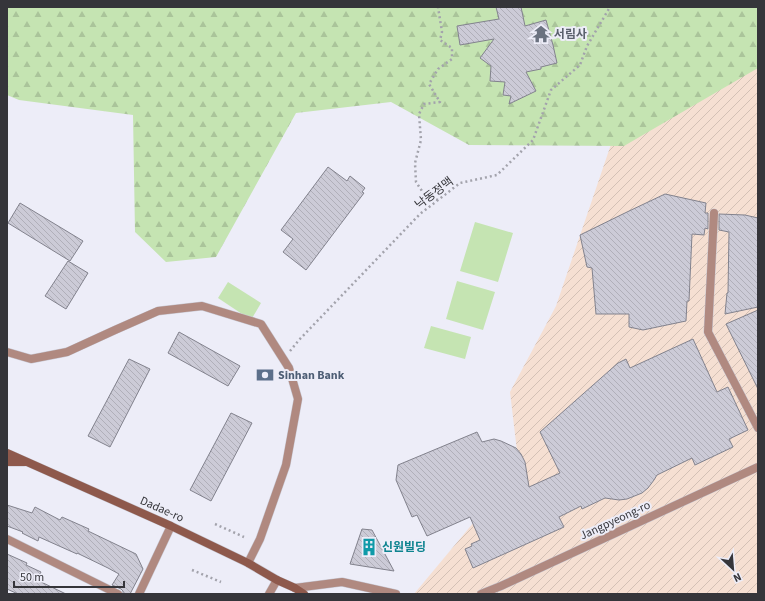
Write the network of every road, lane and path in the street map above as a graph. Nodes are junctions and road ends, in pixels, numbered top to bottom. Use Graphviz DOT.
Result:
graph roads {
  1 [pos="438,7"];
  2 [pos="610,7"];
  3 [pos="438,200"];
  4 [pos="714,213"];
  5 [pos="7,352"];
  6 [pos="283,359"];
  7 [pos="758,428"];
  8 [pos="7,453"];
  9 [pos="7,462"];
  10 [pos="26,462"];
  11 [pos="758,467"];
  12 [pos="216,524"];
  13 [pos="171,526"];
  14 [pos="244,537"];
  15 [pos="7,539"];
  16 [pos="248,563"];
  17 [pos="192,570"];
  18 [pos="277,580"];
  19 [pos="221,582"];
  20 [pos="501,586"];
  21 [pos="295,588"];
  22 [pos="118,594"];
  23 [pos="138,594"];
  24 [pos="269,594"];
  25 [pos="304,594"];
  26 [pos="396,594"];
  27 [pos="481,594"];
  28 [pos="496,594"];
  1 -- 3 [label="path"];
  2 -- 3 [label="path, 낙동정맥"];
  3 -- 6 [label="path, 낙동정맥"];
  4 -- 7 [label="street"];
  5 -- 6 [label="street"];
  6 -- 16 [label="street"];
  8 -- 10 [label="main road, Dadae-ro"];
  9 -- 10 [label="main road"];
  10 -- 13 [label="main road, Dadae-ro"];
  11 -- 20 [label="street, Jangpyeong-ro"];
  12 -- 14 [label="path"];
  13 -- 16 [label="main road, Dadae-ro"];
  13 -- 23 [label="street"];
  15 -- 22 [label="street"];
  16 -- 18 [label="main road, Dadae-ro"];
  17 -- 19 [label="path"];
  18 -- 21 [label="main road, Dadae-ro"];
  18 -- 24 [label="street"];
  20 -- 27 [label="street, Jangpyeong-ro"];
  20 -- 28 [label="street"];
  21 -- 25 [label="main road, Dadae-ro"];
  21 -- 26 [label="street"];
}
